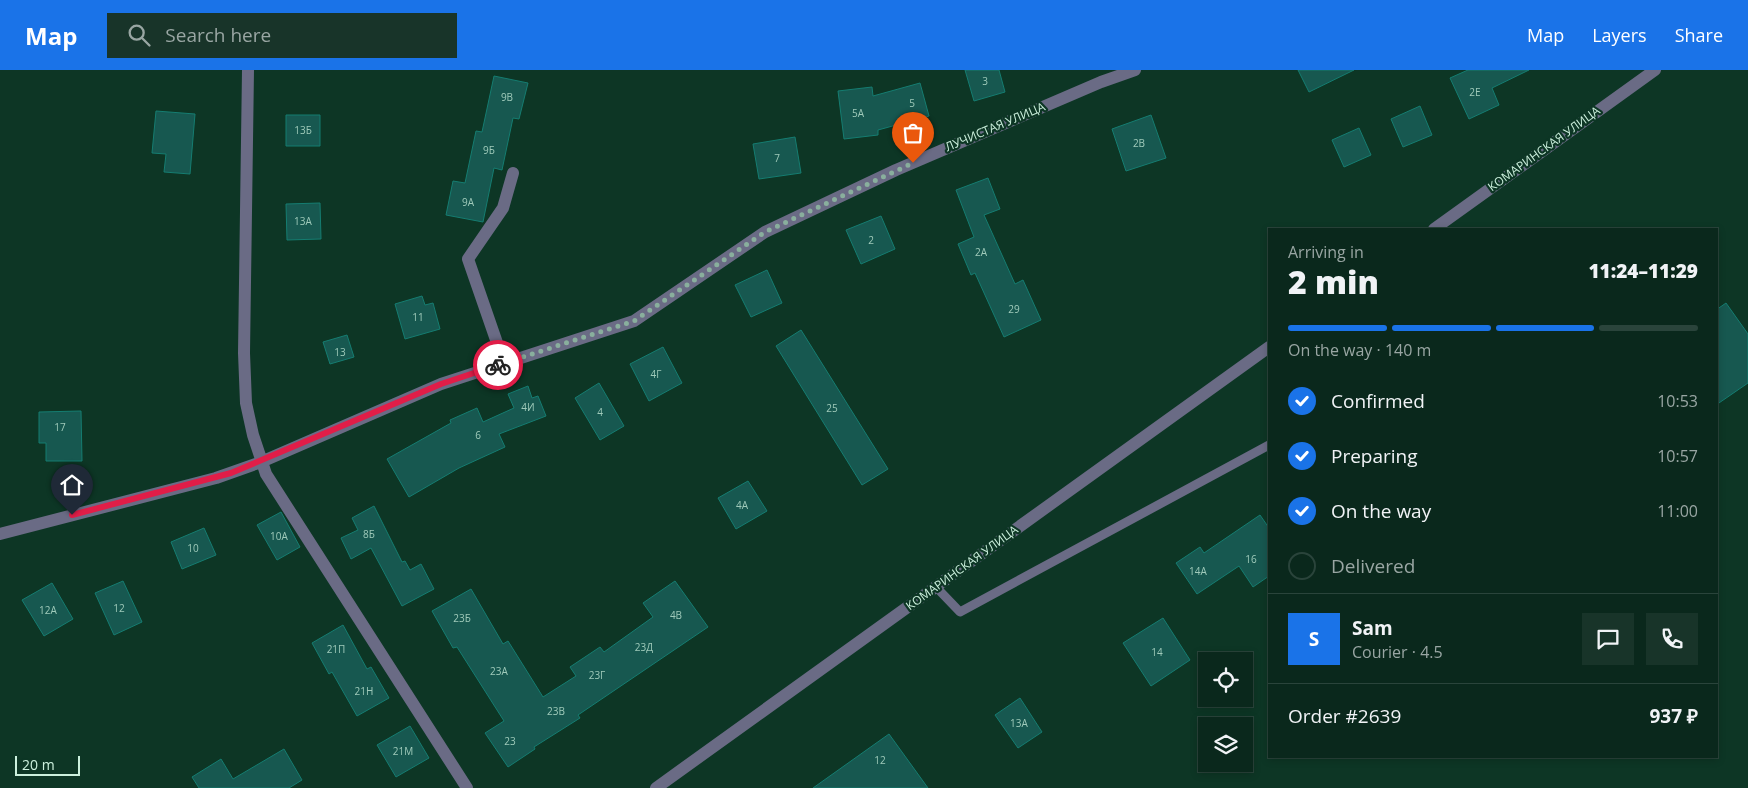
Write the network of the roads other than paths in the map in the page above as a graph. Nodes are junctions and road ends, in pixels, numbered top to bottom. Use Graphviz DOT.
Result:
graph roads {
  1 [pos="248,70"];
  2 [pos="1135,70"];
  3 [pos="1655,70"];
  4 [pos="513,173"];
  5 [pos="1435,228"];
  6 [pos="1268,348"];
  7 [pos="504,363"];
  8 [pos="1268,446"];
  9 [pos="262,462"];
  10 [pos="0,534"];
  11 [pos="936,586"];
  12 [pos="466,788"];
  13 [pos="656,788"];
  1 -- 9 [label="street"];
  2 -- 7 [label="street, ЛУЧИСТАЯ УЛИЦА"];
  3 -- 5 [label="street, КОМАРИНСКАЯ УЛИЦА"];
  4 -- 7 [label="street"];
  6 -- 11 [label="street, КОМАРИНСКАЯ УЛИЦА"];
  7 -- 9 [label="street, ЛУЧИСТАЯ УЛИЦА"];
  8 -- 11 [label="lane"];
  9 -- 10 [label="street, ЛУЧИСТАЯ УЛИЦА"];
  9 -- 12 [label="street"];
  11 -- 13 [label="street, КОМАРИНСКАЯ УЛИЦА"];
}
